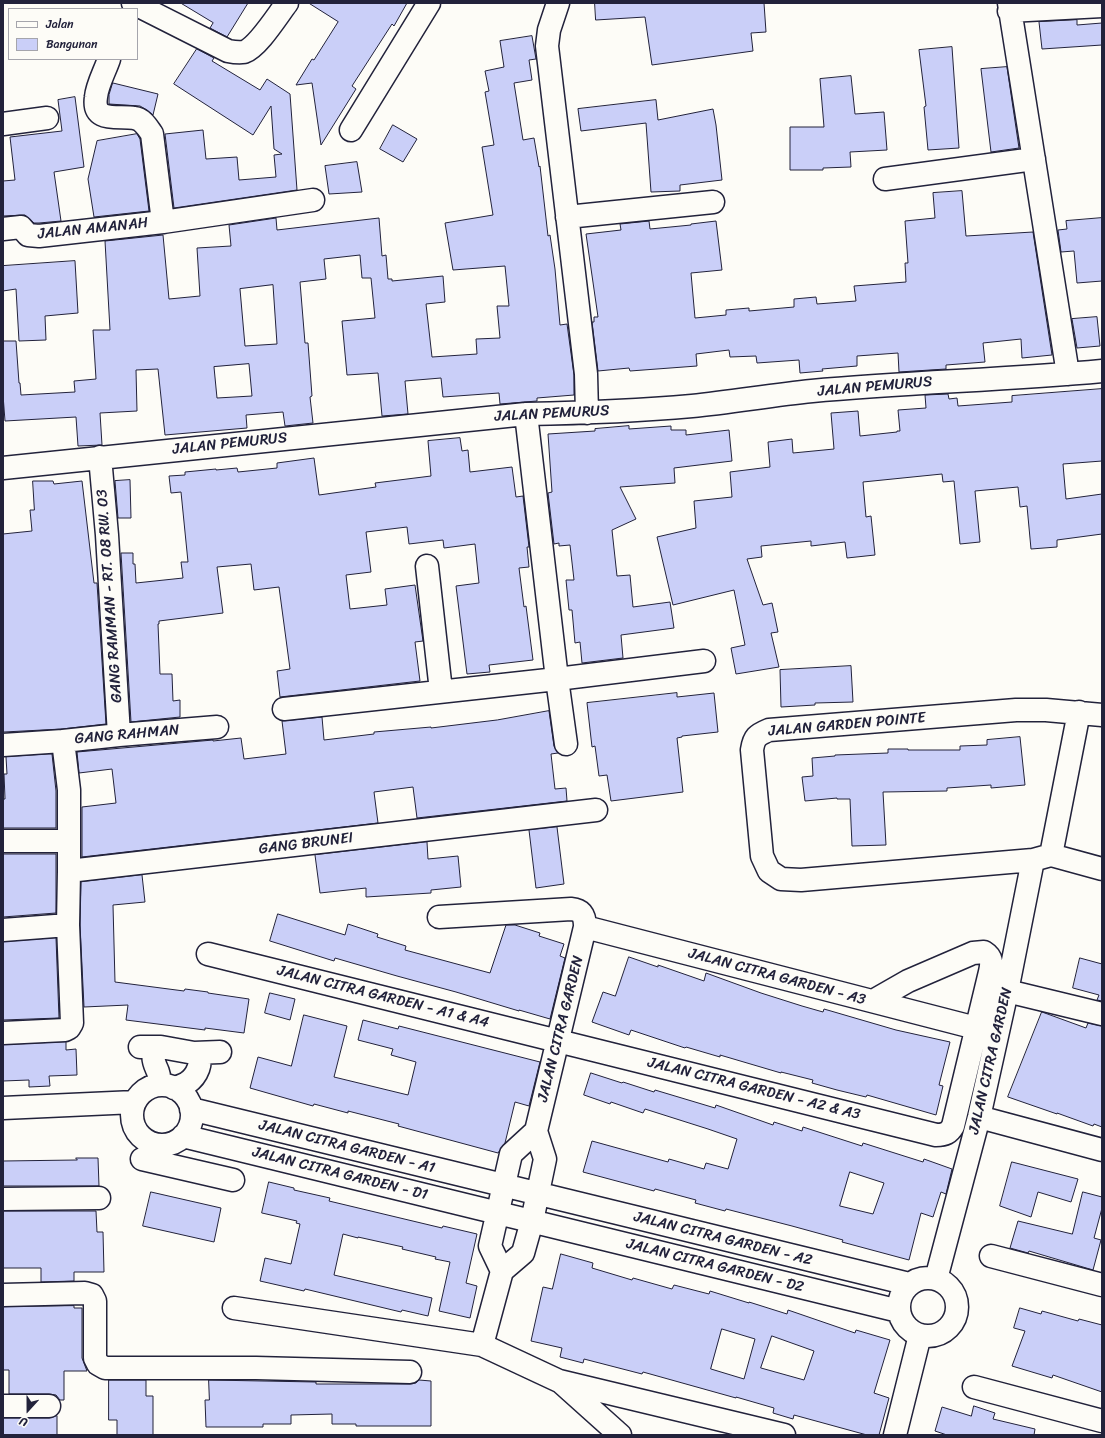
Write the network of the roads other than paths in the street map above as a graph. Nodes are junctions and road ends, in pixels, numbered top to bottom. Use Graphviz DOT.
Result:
graph roads {
  1 [pos="287,3"];
  2 [pos="429,3"];
  3 [pos="558,3"];
  4 [pos="138,5"];
  5 [pos="1102,6"];
  6 [pos="1009,7"];
  7 [pos="109,60"];
  8 [pos="47,118"];
  9 [pos="3,124"];
  10 [pos="351,130"];
  11 [pos="1034,159"];
  12 [pos="885,179"];
  13 [pos="313,200"];
  14 [pos="713,202"];
  15 [pos="567,217"];
  16 [pos="163,222"];
  17 [pos="3,228"];
  18 [pos="1102,371"];
  19 [pos="1068,374"];
  20 [pos="587,413"];
  21 [pos="526,414"];
  22 [pos="100,457"];
  23 [pos="3,468"];
  24 [pos="427,566"];
  25 [pos="704,661"];
  26 [pos="557,679"];
  27 [pos="441,691"];
  28 [pos="284,709"];
  29 [pos="1079,712"];
  30 [pos="1102,715"];
  31 [pos="217,727"];
  32 [pos="119,735"];
  33 [pos="63,741"];
  34 [pos="566,744"];
  35 [pos="3,745"];
  36 [pos="596,810"];
  37 [pos="3,841"];
  38 [pos="59,841"];
  39 [pos="1042,857"];
  40 [pos="1102,869"];
  41 [pos="69,872"];
  42 [pos="440,917"];
  43 [pos="585,923"];
  44 [pos="68,925"];
  45 [pos="3,930"];
  46 [pos="208,954"];
  47 [pos="1008,991"];
  48 [pos="873,1001"];
  49 [pos="1102,1014"];
  50 [pos="976,1028"];
  51 [pos="3,1032"];
  52 [pos="558,1040"];
  53 [pos="220,1052"];
  54 [pos="194,1053"];
  55 [pos="167,1087"];
  56 [pos="135,1102"];
  57 [pos="3,1108"];
  58 [pos="191,1109"];
  59 [pos="979,1117"];
  60 [pos="536,1131"];
  61 [pos="950,1131"];
  62 [pos="1102,1150"];
  63 [pos="165,1152"];
  64 [pos="234,1180"];
  65 [pos="503,1185"];
  66 [pos="537,1194"];
  67 [pos="99,1198"];
  68 [pos="3,1199"];
  69 [pos="497,1213"];
  70 [pos="532,1221"];
  71 [pos="991,1256"];
  72 [pos="502,1270"];
  73 [pos="936,1279"];
  74 [pos="909,1284"];
  75 [pos="1102,1285"];
  76 [pos="3,1295"];
  77 [pos="234,1308"];
  78 [pos="899,1311"];
  79 [pos="920,1335"];
  80 [pos="482,1345"];
  81 [pos="410,1372"];
  82 [pos="559,1381"];
  83 [pos="974,1387"];
  84 [pos="3,1406"];
  85 [pos="49,1406"];
  86 [pos="1102,1421"];
  87 [pos="620,1435"];
  88 [pos="784,1435"];
  89 [pos="895,1435"];
  1 -- 4 [label="street"];
  2 -- 10 [label="street"];
  3 -- 15 [label="street"];
  5 -- 6 [label="street"];
  6 -- 11 [label="street"];
  7 -- 16 [label="street, JALAN AMANAH"];
  8 -- 9 [label="street"];
  11 -- 12 [label="street"];
  11 -- 19 [label="street"];
  13 -- 16 [label="street, JALAN AMANAH"];
  14 -- 15 [label="street"];
  15 -- 20 [label="street"];
  16 -- 17 [label="street, JALAN AMANAH"];
  18 -- 19 [label="street, JALAN PEMURUS"];
  19 -- 20 [label="street, JALAN PEMURUS"];
  20 -- 21 [label="street, JALAN PEMURUS"];
  21 -- 22 [label="street, JALAN PEMURUS"];
  21 -- 26 [label="street"];
  22 -- 23 [label="street, JALAN PEMURUS"];
  22 -- 32 [label="street, GANG RAMMAN - RT. 08 RW. 03"];
  24 -- 27 [label="street"];
  25 -- 26 [label="street"];
  26 -- 27 [label="street"];
  26 -- 34 [label="street"];
  27 -- 28 [label="street"];
  29 -- 30 [label="street, JALAN GARDEN POINTE"];
  29 -- 39 [label="street"];
  29 -- 39 [label="street, JALAN GARDEN POINTE"];
  31 -- 32 [label="street, GANG RAHMAN"];
  32 -- 33 [label="street, GANG RAHMAN"];
  33 -- 35 [label="street"];
  33 -- 41 [label="street, GANG RAHMAN"];
  36 -- 41 [label="street, GANG BRUNEI"];
  37 -- 38 [label="street"];
  39 -- 40 [label="street"];
  39 -- 47 [label="street, JALAN CITRA GARDEN"];
  41 -- 44 [label="street"];
  42 -- 43 [label="street"];
  43 -- 48 [label="street, JALAN CITRA GARDEN - A3"];
  43 -- 52 [label="street, JALAN CITRA GARDEN"];
  44 -- 45 [label="street"];
  44 -- 51 [label="street"];
  46 -- 52 [label="street, JALAN CITRA GARDEN - A1 & A4"];
  47 -- 49 [label="street"];
  47 -- 59 [label="street, JALAN CITRA GARDEN"];
  48 -- 50 [label="street, JALAN CITRA GARDEN - A3"];
  48 -- 50 [label="street, JALAN CITRA GARDEN"];
  50 -- 61 [label="street, JALAN CITRA GARDEN"];
  52 -- 60 [label="street, JALAN CITRA GARDEN"];
  52 -- 61 [label="street, JALAN CITRA GARDEN - A2 & A3"];
  53 -- 54 [label="street"];
  54 -- 55 [label="street"];
  54 -- 55 [label="street"];
  55 -- 56 [label="street"];
  55 -- 58 [label="street"];
  56 -- 57 [label="street"];
  56 -- 63 [label="street"];
  58 -- 63 [label="street"];
  58 -- 65 [label="street, JALAN CITRA GARDEN - A1"];
  59 -- 62 [label="street"];
  59 -- 73 [label="street, JALAN CITRA GARDEN"];
  60 -- 65 [label="street"];
  60 -- 66 [label="street"];
  63 -- 64 [label="street"];
  63 -- 69 [label="street, JALAN CITRA GARDEN - D1"];
  65 -- 66 [label="street, JALAN CITRA GARDEN - A1"];
  65 -- 69 [label="street"];
  66 -- 70 [label="street"];
  66 -- 74 [label="street, JALAN CITRA GARDEN - A2"];
  67 -- 68 [label="street"];
  69 -- 70 [label="street, JALAN CITRA GARDEN - D1"];
  69 -- 72 [label="street"];
  70 -- 72 [label="street"];
  70 -- 78 [label="street, JALAN CITRA GARDEN - D2"];
  71 -- 75 [label="street"];
  72 -- 80 [label="street"];
  73 -- 74 [label="street"];
  73 -- 79 [label="street"];
  74 -- 78 [label="street"];
  76 -- 81 [label="street"];
  77 -- 80 [label="street"];
  78 -- 79 [label="street"];
  79 -- 89 [label="street"];
  80 -- 82 [label="street"];
  82 -- 87 [label="street"];
  82 -- 88 [label="street"];
  83 -- 86 [label="street"];
  84 -- 85 [label="street"];
}
